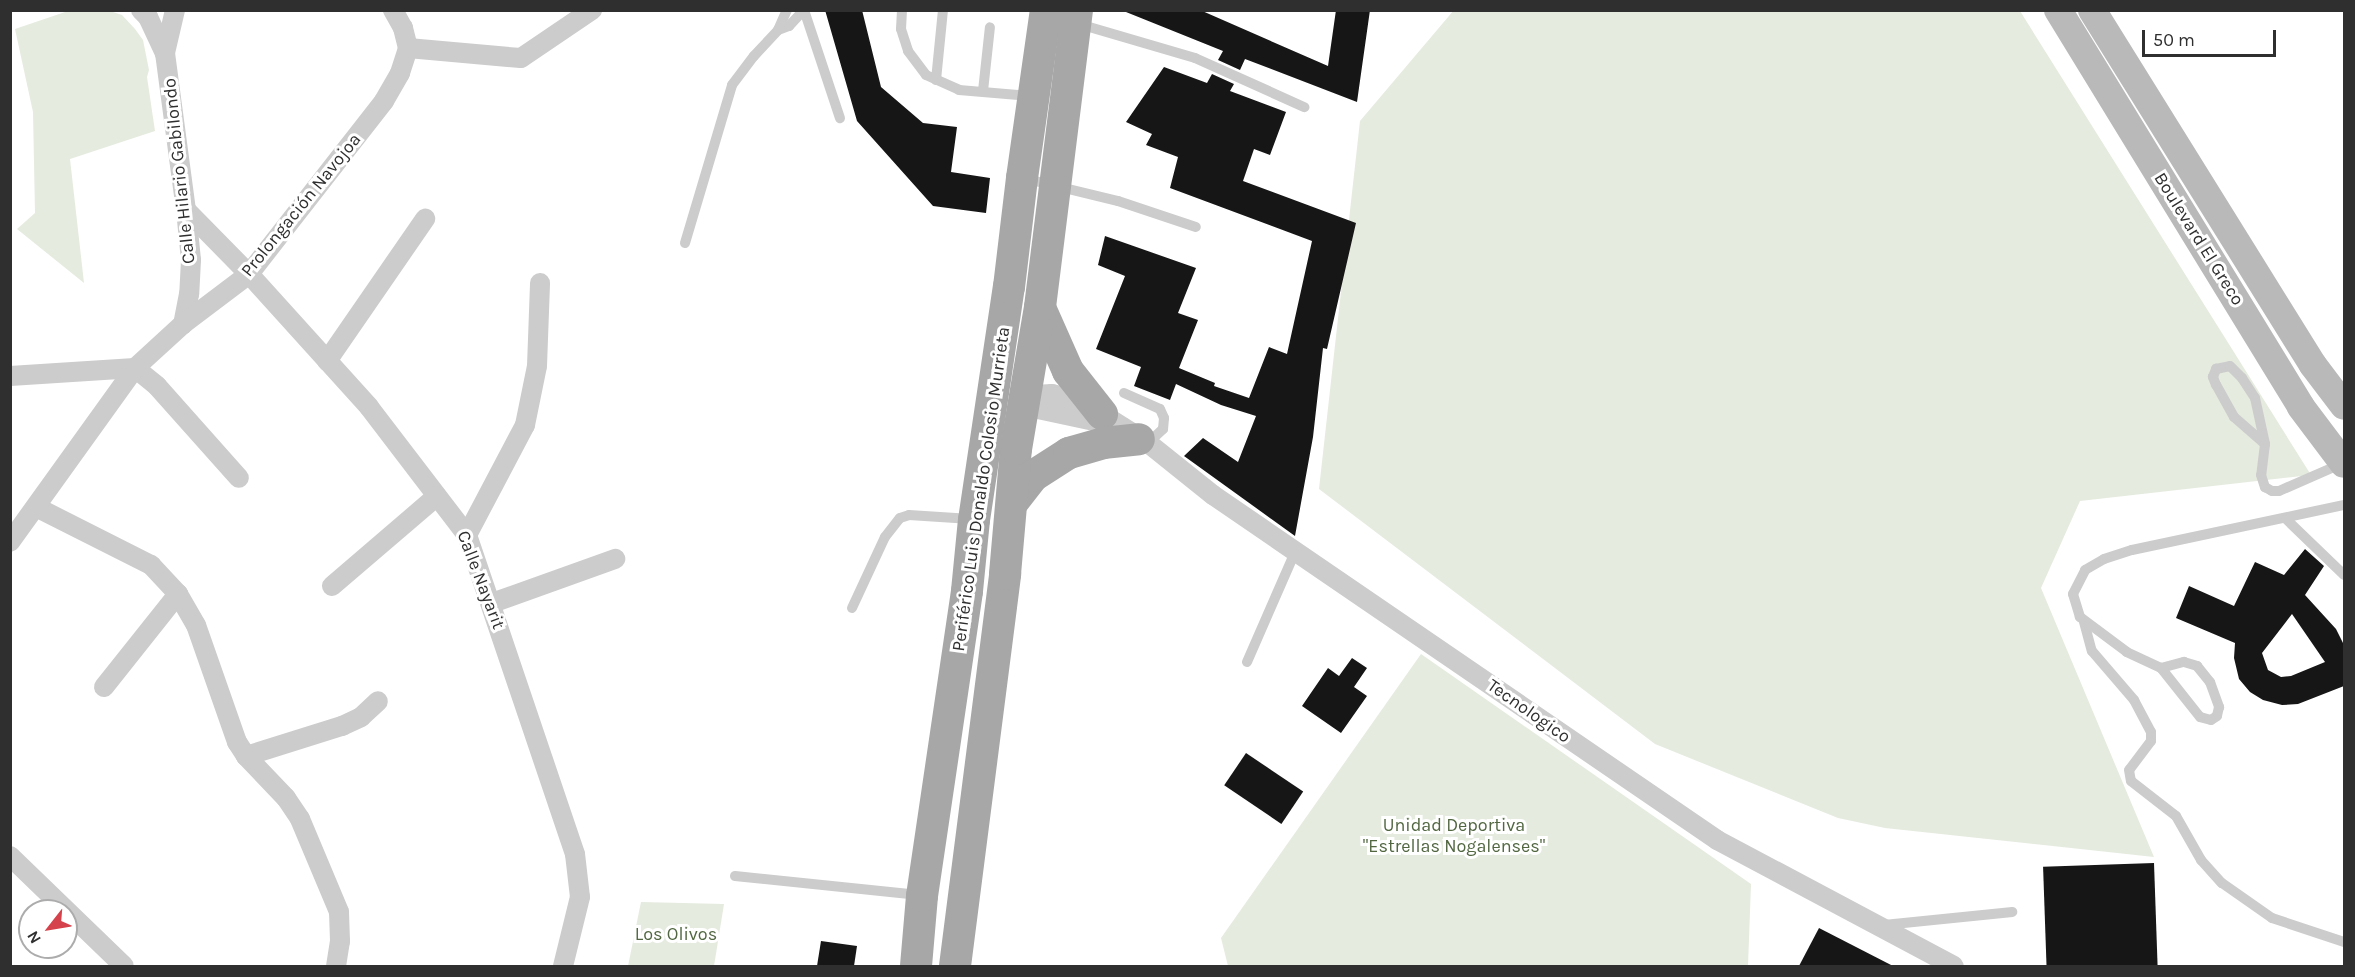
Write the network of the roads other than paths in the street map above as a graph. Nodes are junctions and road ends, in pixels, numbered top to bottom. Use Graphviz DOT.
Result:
graph roads {
  1 [pos="141,10"];
  2 [pos="175,10"];
  3 [pos="393,10"];
  4 [pos="592,10"];
  5 [pos="787,10"];
  6 [pos="804,10"];
  7 [pos="902,10"];
  8 [pos="943,10"];
  9 [pos="1046,10"];
  10 [pos="2058,10"];
  11 [pos="2092,10"];
  12 [pos="1077,17"];
  13 [pos="990,27"];
  14 [pos="778,30"];
  15 [pos="408,48"];
  16 [pos="165,53"];
  17 [pos="936,80"];
  18 [pos="983,91"];
  19 [pos="1033,96"];
  20 [pos="1304,107"];
  21 [pos="840,118"];
  22 [pos="1022,178"];
  23 [pos="1055,185"];
  24 [pos="186,210"];
  25 [pos="425,219"];
  26 [pos="1196,227"];
  27 [pos="685,243"];
  28 [pos="249,274"];
  29 [pos="540,283"];
  30 [pos="1009,287"];
  31 [pos="1040,307"];
  32 [pos="183,324"];
  33 [pos="327,361"];
  34 [pos="135,368"];
  35 [pos="10,376"];
  36 [pos="1026,399"];
  37 [pos="2344,406"];
  38 [pos="1127,423"];
  39 [pos="2265,444"];
  40 [pos="2344,464"];
  41 [pos="239,478"];
  42 [pos="437,496"];
  43 [pos="1012,503"];
  44 [pos="976,505"];
  45 [pos="2344,505"];
  46 [pos="36,507"];
  47 [pos="2284,518"];
  48 [pos="467,535"];
  49 [pos="10,542"];
  50 [pos="1296,550"];
  51 [pos="615,558"];
  52 [pos="2344,575"];
  53 [pos="332,586"];
  54 [pos="178,594"];
  55 [pos="492,603"];
  56 [pos="852,608"];
  57 [pos="2084,622"];
  58 [pos="1246,662"];
  59 [pos="2161,669"];
  60 [pos="104,687"];
  61 [pos="378,701"];
  62 [pos="246,756"];
  63 [pos="10,856"];
  64 [pos="735,876"];
  65 [pos="922,896"];
  66 [pos="2012,912"];
  67 [pos="1878,926"];
  68 [pos="2344,942"];
  69 [pos="124,966"];
  70 [pos="336,966"];
  71 [pos="563,966"];
  72 [pos="915,966"];
  73 [pos="955,966"];
  74 [pos="1954,966"];
  1 -- 16 [label="street, Calle Hilario Gabilondo"];
  2 -- 16 [label="street, Calle Hilario Gabilondo"];
  3 -- 15 [label="street"];
  4 -- 15 [label="street"];
  5 -- 14 [label="lane"];
  6 -- 14 [label="lane"];
  6 -- 21 [label="lane"];
  7 -- 17 [label="lane"];
  8 -- 17 [label="lane"];
  9 -- 19 [label="main road, Periférico Luis Donaldo Colosio Murrieta"];
  10 -- 40 [label="main road, Boulevard El Greco"];
  11 -- 37 [label="main road, Boulevard El Greco"];
  12 -- 20 [label="lane"];
  12 -- 23 [label="main road, Periférico Luis Donaldo Colosio Murrieta"];
  13 -- 18 [label="lane"];
  14 -- 27 [label="lane"];
  15 -- 28 [label="street, Prolongación Navojoa"];
  16 -- 24 [label="street, Calle Hilario Gabilondo"];
  17 -- 18 [label="lane"];
  18 -- 19 [label="lane"];
  19 -- 22 [label="main road, Periférico Luis Donaldo Colosio Murrieta"];
  22 -- 23 [label="lane"];
  22 -- 30 [label="main road, Periférico Luis Donaldo Colosio Murrieta"];
  23 -- 26 [label="lane"];
  23 -- 31 [label="main road, Periférico Luis Donaldo Colosio Murrieta"];
  24 -- 28 [label="street, Calle Nayarit"];
  24 -- 32 [label="street, Calle Hilario Gabilondo"];
  25 -- 33 [label="street"];
  28 -- 32 [label="street, Prolongación Navojoa"];
  28 -- 33 [label="street, Calle Nayarit"];
  29 -- 48 [label="street"];
  30 -- 36 [label="main road"];
  30 -- 44 [label="main road, Periférico Luis Donaldo Colosio Murrieta"];
  31 -- 36 [label="main road, Periférico Luis Donaldo Colosio Murrieta"];
  31 -- 38 [label="main road"];
  32 -- 34 [label="street, Prolongación Navojoa"];
  33 -- 42 [label="street, Calle Nayarit"];
  34 -- 35 [label="street"];
  34 -- 41 [label="street"];
  34 -- 46 [label="street, Prolongación Navojoa"];
  36 -- 38 [label="street, Tecnologico"];
  36 -- 43 [label="main road, Periférico Luis Donaldo Colosio Murrieta"];
  36 -- 44 [label="main road"];
  38 -- 43 [label="main road"];
  38 -- 50 [label="street, Tecnologico"];
  39 -- 39 [label="lane"];
  39 -- 40 [label="lane"];
  42 -- 48 [label="street, Calle Nayarit"];
  42 -- 53 [label="street"];
  43 -- 73 [label="main road, Periférico Luis Donaldo Colosio Murrieta"];
  44 -- 56 [label="lane"];
  44 -- 65 [label="main road, Periférico Luis Donaldo Colosio Murrieta"];
  45 -- 47 [label="lane"];
  46 -- 49 [label="street, Prolongación Navojoa"];
  46 -- 54 [label="street"];
  47 -- 52 [label="lane"];
  47 -- 57 [label="lane"];
  48 -- 55 [label="street, Calle Nayarit"];
  50 -- 58 [label="lane"];
  50 -- 67 [label="street, Tecnologico"];
  51 -- 55 [label="street"];
  54 -- 60 [label="street"];
  54 -- 62 [label="street"];
  55 -- 71 [label="street, Calle Nayarit"];
  57 -- 59 [label="lane"];
  57 -- 68 [label="lane"];
  59 -- 59 [label="lane"];
  61 -- 62 [label="street"];
  62 -- 70 [label="street"];
  63 -- 69 [label="street"];
  64 -- 65 [label="lane"];
  65 -- 72 [label="main road, Periférico Luis Donaldo Colosio Murrieta"];
  66 -- 67 [label="lane"];
  67 -- 74 [label="street, Tecnologico"];
}
